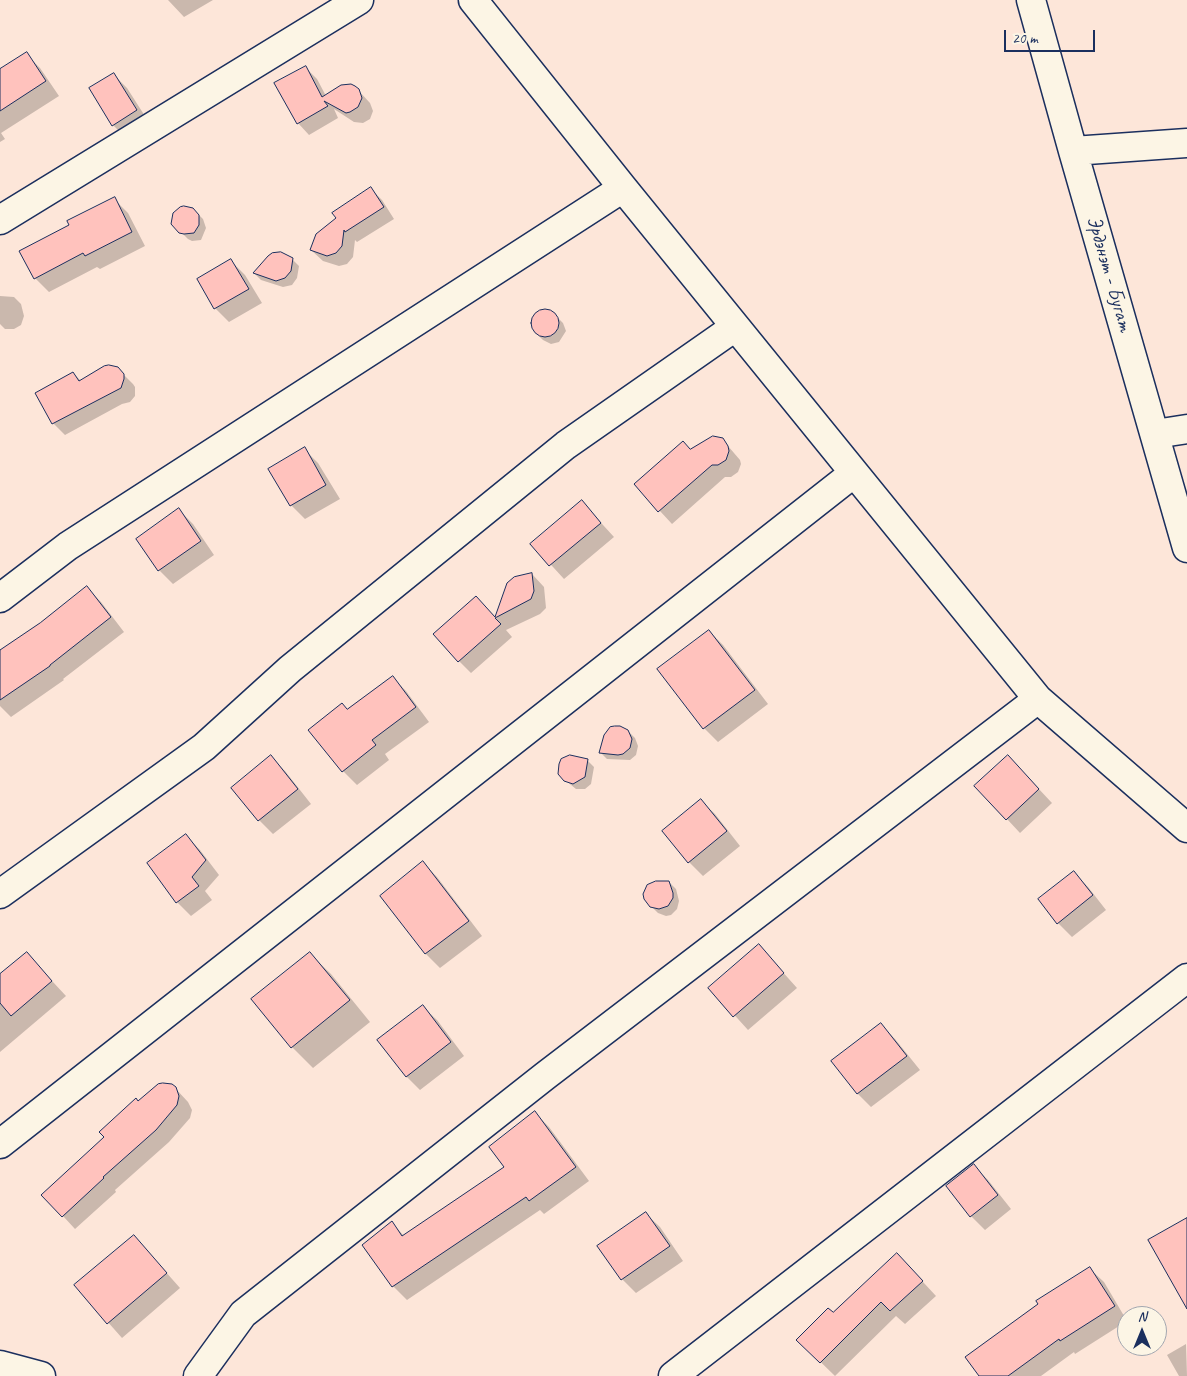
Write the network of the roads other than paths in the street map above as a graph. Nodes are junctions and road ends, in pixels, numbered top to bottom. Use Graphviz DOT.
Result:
graph roads {
  1 [pos="359,0"];
  2 [pos="473,0"];
  3 [pos="1031,0"];
  4 [pos="1187,143"];
  5 [pos="1073,151"];
  6 [pos="623,188"];
  7 [pos="0,220"];
  8 [pos="735,327"];
  9 [pos="1187,429"];
  10 [pos="1155,434"];
  11 [pos="854,473"];
  12 [pos="1187,548"];
  13 [pos="0,598"];
  14 [pos="1038,699"];
  15 [pos="1187,828"];
  16 [pos="0,894"];
  17 [pos="1187,978"];
  18 [pos="0,1144"];
  19 [pos="0,1365"];
  20 [pos="41,1376"];
  21 [pos="198,1376"];
  22 [pos="673,1376"];
  1 -- 7 [label="street"];
  2 -- 6 [label="street"];
  3 -- 5 [label="street, Эрдэнэт - Бугат"];
  4 -- 5 [label="street"];
  5 -- 10 [label="street, Эрдэнэт - Бугат"];
  6 -- 8 [label="street"];
  6 -- 13 [label="street"];
  8 -- 11 [label="street"];
  8 -- 16 [label="street"];
  9 -- 10 [label="street"];
  10 -- 12 [label="street, Эрдэнэт - Бугат"];
  11 -- 14 [label="street"];
  11 -- 18 [label="street"];
  14 -- 15 [label="street"];
  14 -- 21 [label="street"];
  17 -- 22 [label="street"];
  19 -- 20 [label="street"];
}
